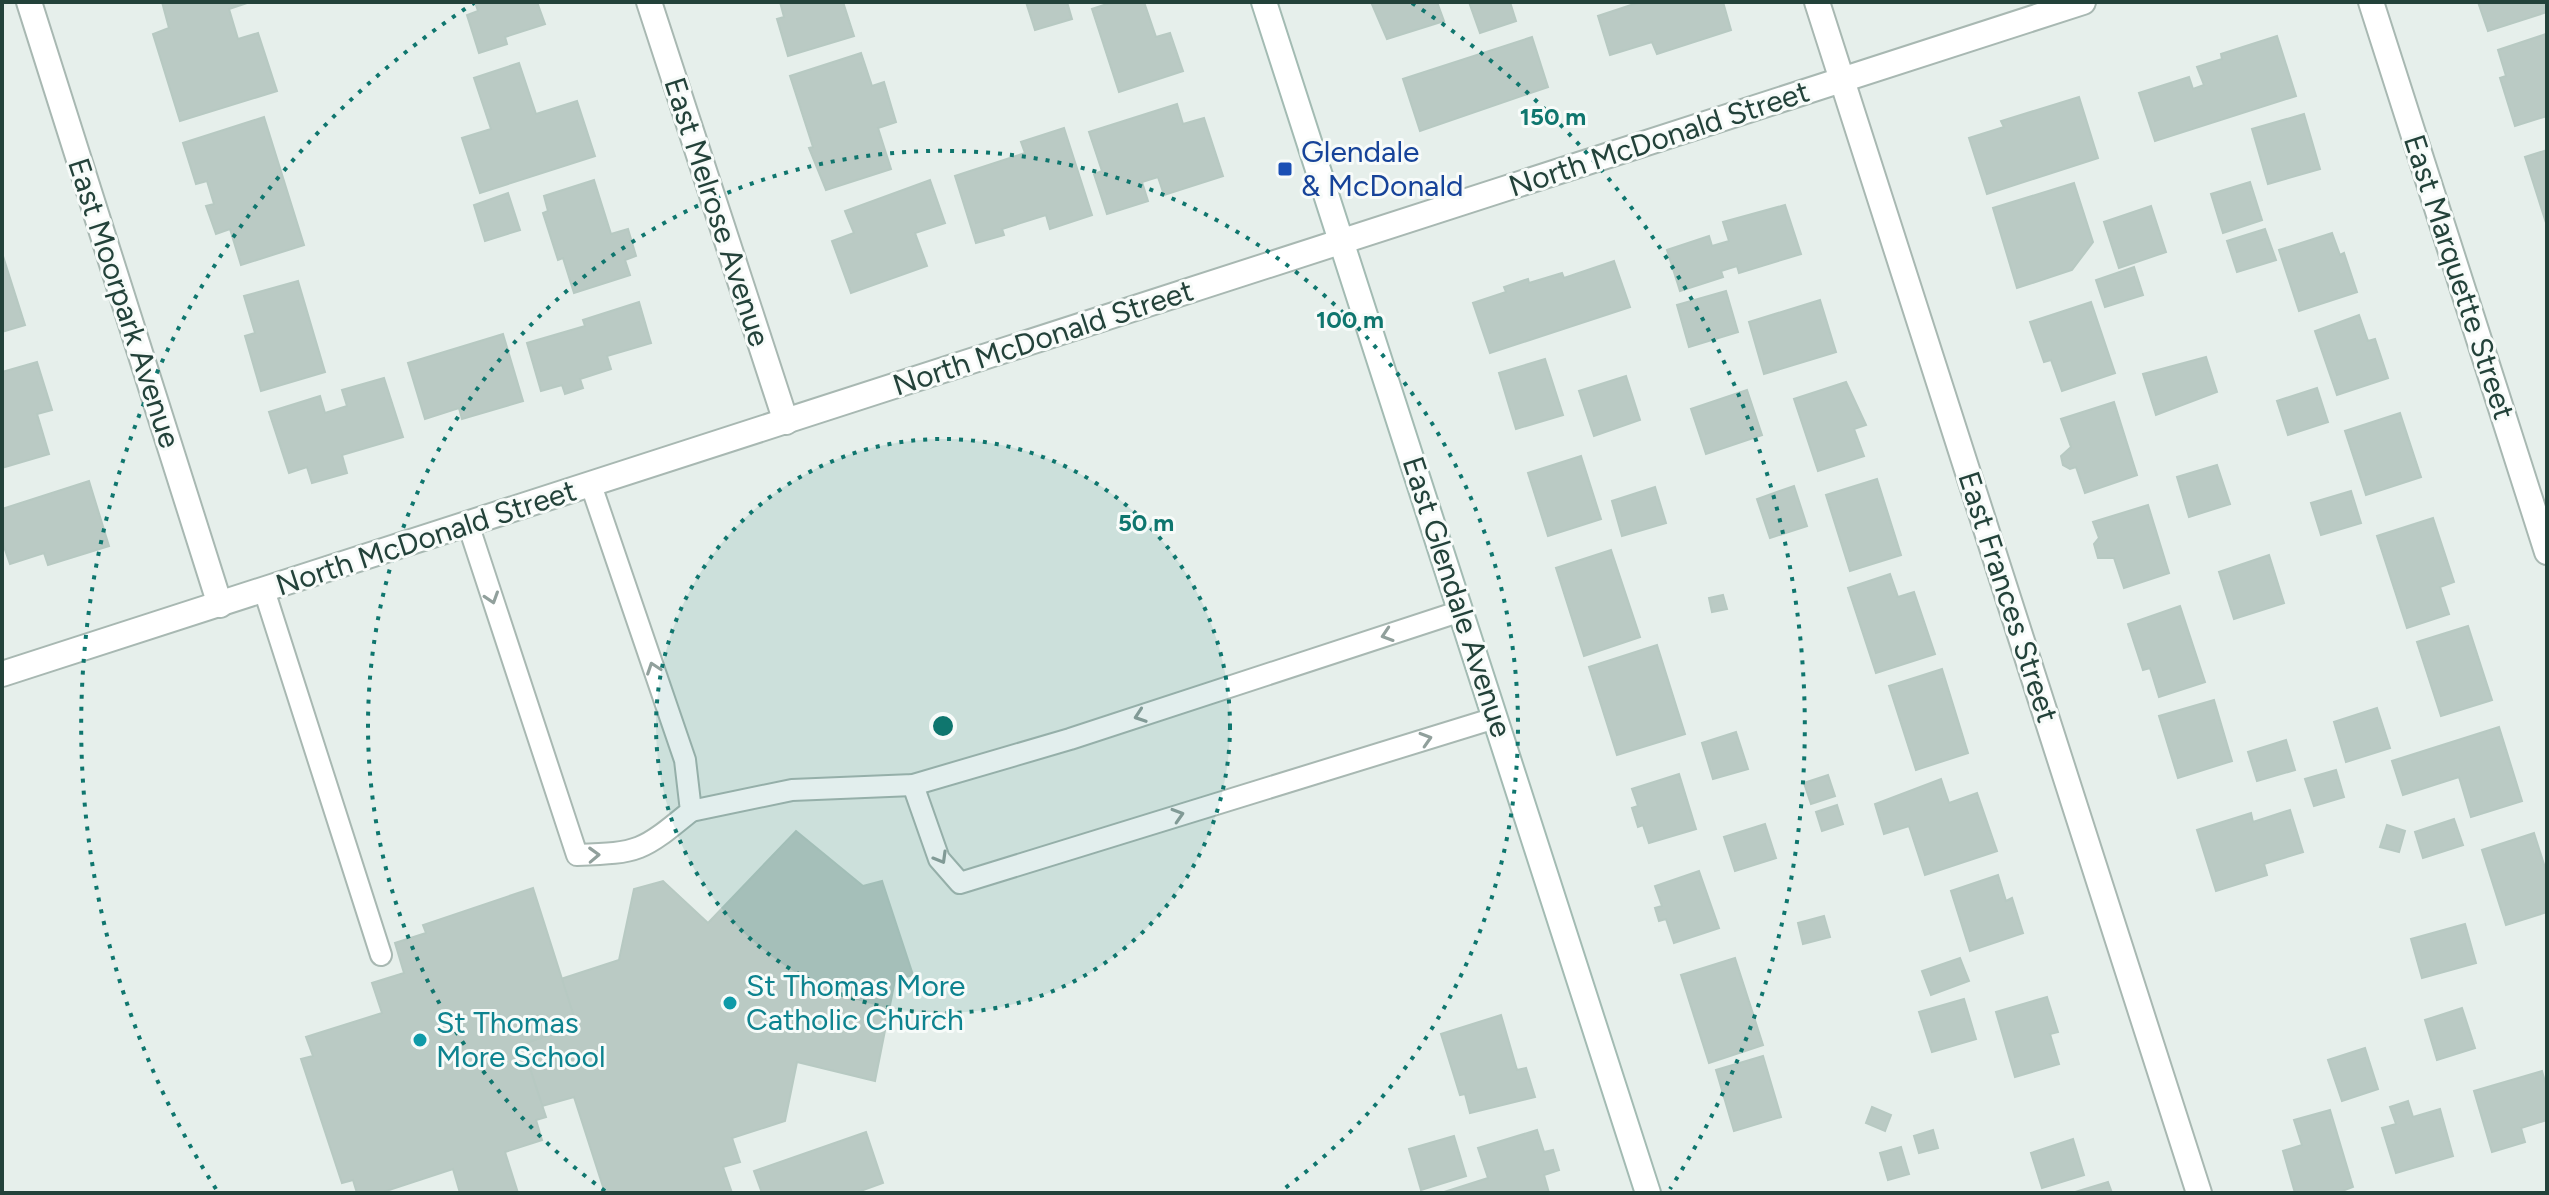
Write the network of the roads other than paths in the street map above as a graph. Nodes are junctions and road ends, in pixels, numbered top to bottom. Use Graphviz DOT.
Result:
graph roads {
  1 [pos="29,2"];
  2 [pos="649,2"];
  3 [pos="1264,2"];
  4 [pos="1817,2"];
  5 [pos="2083,2"];
  6 [pos="2371,2"];
  7 [pos="1842,80"];
  8 [pos="1341,242"];
  9 [pos="786,422"];
  10 [pos="591,485"];
  11 [pos="468,524"];
  12 [pos="2547,552"];
  13 [pos="264,590"];
  14 [pos="220,605"];
  15 [pos="1461,611"];
  16 [pos="2,674"];
  17 [pos="1495,718"];
  18 [pos="913,785"];
  19 [pos="691,811"];
  20 [pos="381,955"];
  21 [pos="1648,1193"];
  22 [pos="2199,1193"];
  1 -- 14 [label="street, East Moorpark Avenue"];
  2 -- 9 [label="street, East Melrose Avenue"];
  3 -- 8 [label="street, East Glendale Avenue"];
  4 -- 7 [label="street, East Frances Street"];
  5 -- 7 [label="street, North McDonald Street"];
  6 -- 12 [label="street, East Marquette Street"];
  7 -- 8 [label="street, North McDonald Street"];
  7 -- 22 [label="street, East Frances Street"];
  8 -- 9 [label="street, North McDonald Street"];
  8 -- 15 [label="street, East Glendale Avenue"];
  9 -- 10 [label="street, North McDonald Street"];
  10 -- 11 [label="street, North McDonald Street"];
  19 -- 10 [label="lane, one-way"];
  11 -- 13 [label="street, North McDonald Street"];
  11 -- 19 [label="lane, one-way"];
  13 -- 14 [label="street, North McDonald Street"];
  13 -- 20 [label="lane"];
  14 -- 16 [label="street, North McDonald Street"];
  15 -- 17 [label="street, East Glendale Avenue"];
  15 -- 18 [label="lane, one-way"];
  18 -- 17 [label="lane, one-way"];
  17 -- 21 [label="street, East Glendale Avenue"];
  18 -- 19 [label="lane"];
}
